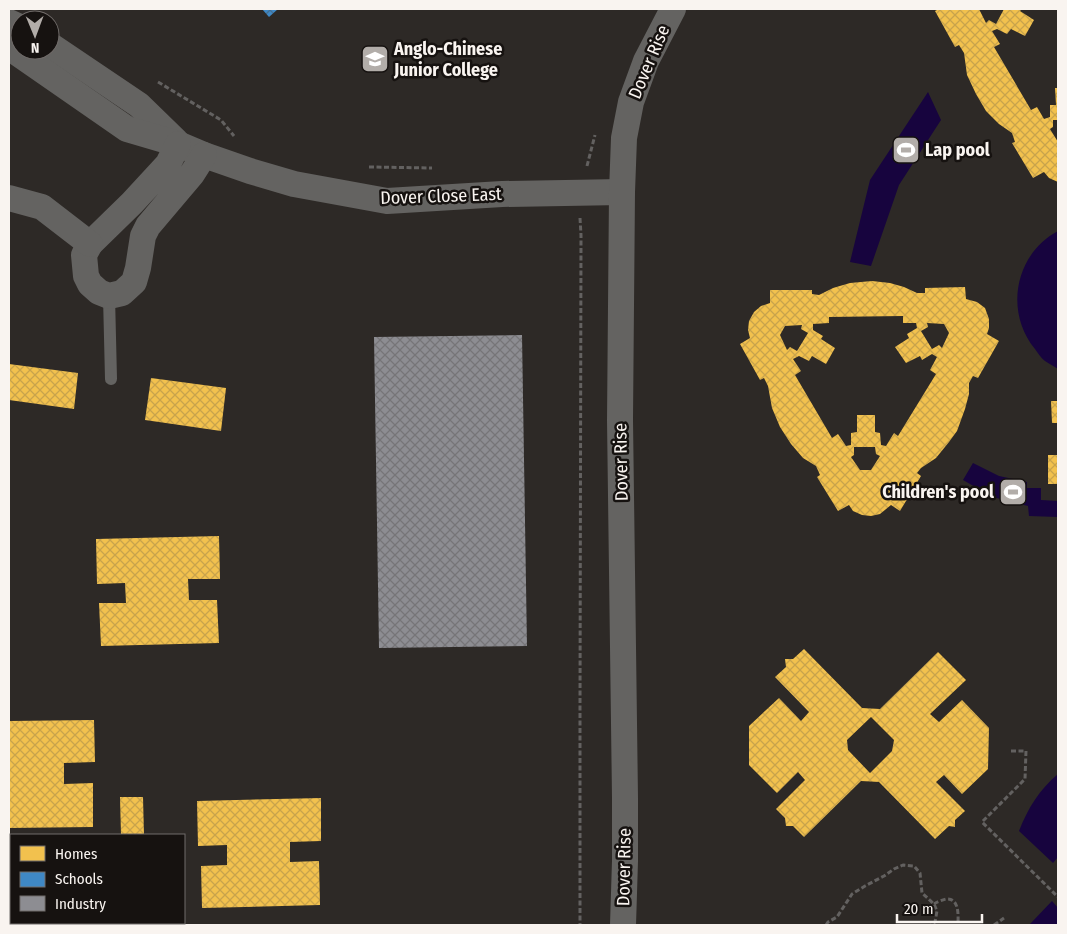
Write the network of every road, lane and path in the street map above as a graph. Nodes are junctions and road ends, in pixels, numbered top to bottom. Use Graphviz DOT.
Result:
graph roads {
  1 [pos="672,9"];
  2 [pos="9,49"];
  3 [pos="60,52"];
  4 [pos="153,80"];
  5 [pos="237,139"];
  6 [pos="178,144"];
  7 [pos="204,155"];
  8 [pos="362,166"];
  9 [pos="440,168"];
  10 [pos="622,192"];
  11 [pos="9,198"];
  12 [pos="580,214"];
  13 [pos="90,244"];
  14 [pos="109,296"];
  15 [pos="111,379"];
  16 [pos="1011,751"];
  17 [pos="1058,897"];
  18 [pos="934,904"];
  19 [pos="1004,918"];
  20 [pos="580,925"];
  21 [pos="622,925"];
  22 [pos="826,925"];
  23 [pos="931,925"];
  24 [pos="958,925"];
  25 [pos="994,925"];
  1 -- 10 [label="street, Dover Rise"];
  2 -- 6 [label="street, Dover Close East"];
  3 -- 6 [label="street, Dover Close East"];
  4 -- 5 [label="path"];
  6 -- 7 [label="street, Dover Close East"];
  6 -- 13 [label="street"];
  7 -- 10 [label="street, Dover Close East"];
  7 -- 14 [label="street"];
  8 -- 9 [label="path"];
  10 -- 21 [label="street, Dover Rise"];
  11 -- 13 [label="street"];
  12 -- 20 [label="path"];
  13 -- 14 [label="street"];
  14 -- 15 [label="lane"];
  16 -- 17 [label="path"];
  18 -- 22 [label="path"];
  18 -- 23 [label="path"];
  18 -- 24 [label="path"];
  19 -- 25 [label="path"];
}
